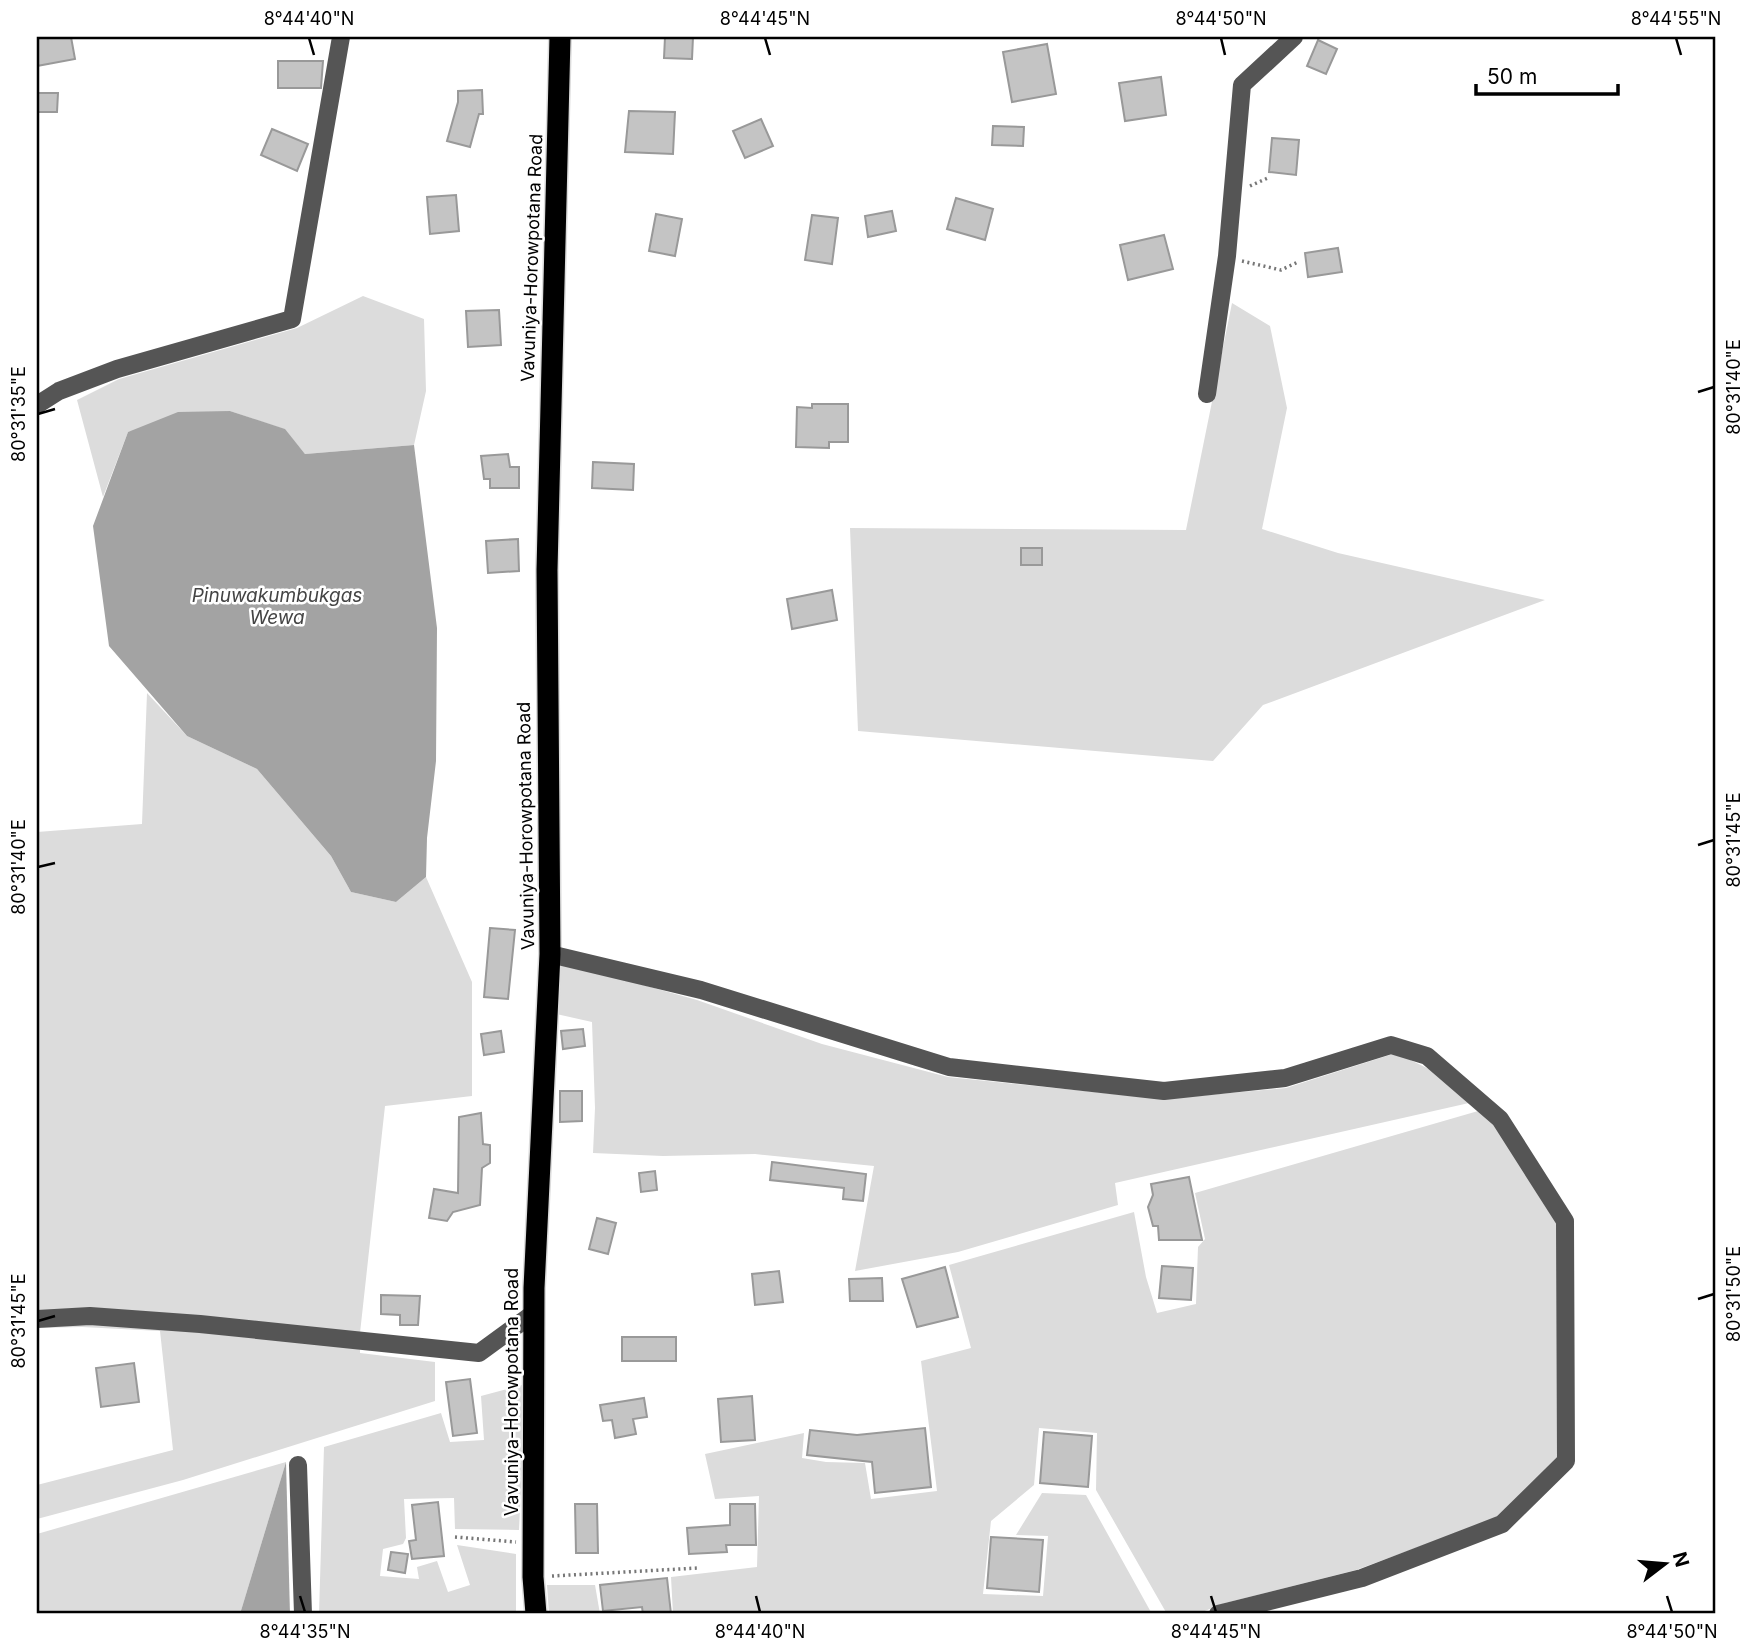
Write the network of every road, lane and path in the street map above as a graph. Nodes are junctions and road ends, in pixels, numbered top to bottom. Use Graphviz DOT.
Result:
graph roads {
  1 [pos="341,37"];
  2 [pos="560,37"];
  3 [pos="1294,37"];
  4 [pos="1227,257"];
  5 [pos="1298,262"];
  6 [pos="1207,394"];
  7 [pos="37,405"];
  8 [pos="550,954"];
  9 [pos="534,1313"];
  10 [pos="37,1319"];
  11 [pos="298,1465"];
  12 [pos="455,1537"];
  13 [pos="533,1544"];
  14 [pos="698,1568"];
  15 [pos="533,1577"];
  16 [pos="303,1614"];
  17 [pos="536,1614"];
  18 [pos="1218,1614"];
  1 -- 7 [label="street"];
  2 -- 8 [label="highway, Vavuniya-Horowpotana Road"];
  3 -- 4 [label="street"];
  4 -- 5 [label="path"];
  4 -- 6 [label="street"];
  8 -- 9 [label="highway, Vavuniya-Horowpotana Road"];
  8 -- 18 [label="street"];
  9 -- 10 [label="street"];
  9 -- 13 [label="highway, Vavuniya-Horowpotana Road"];
  11 -- 16 [label="street"];
  12 -- 13 [label="path"];
  13 -- 15 [label="highway, Vavuniya-Horowpotana Road"];
  14 -- 15 [label="path"];
  15 -- 17 [label="highway, Vavuniya-Horowpotana Road"];
}
